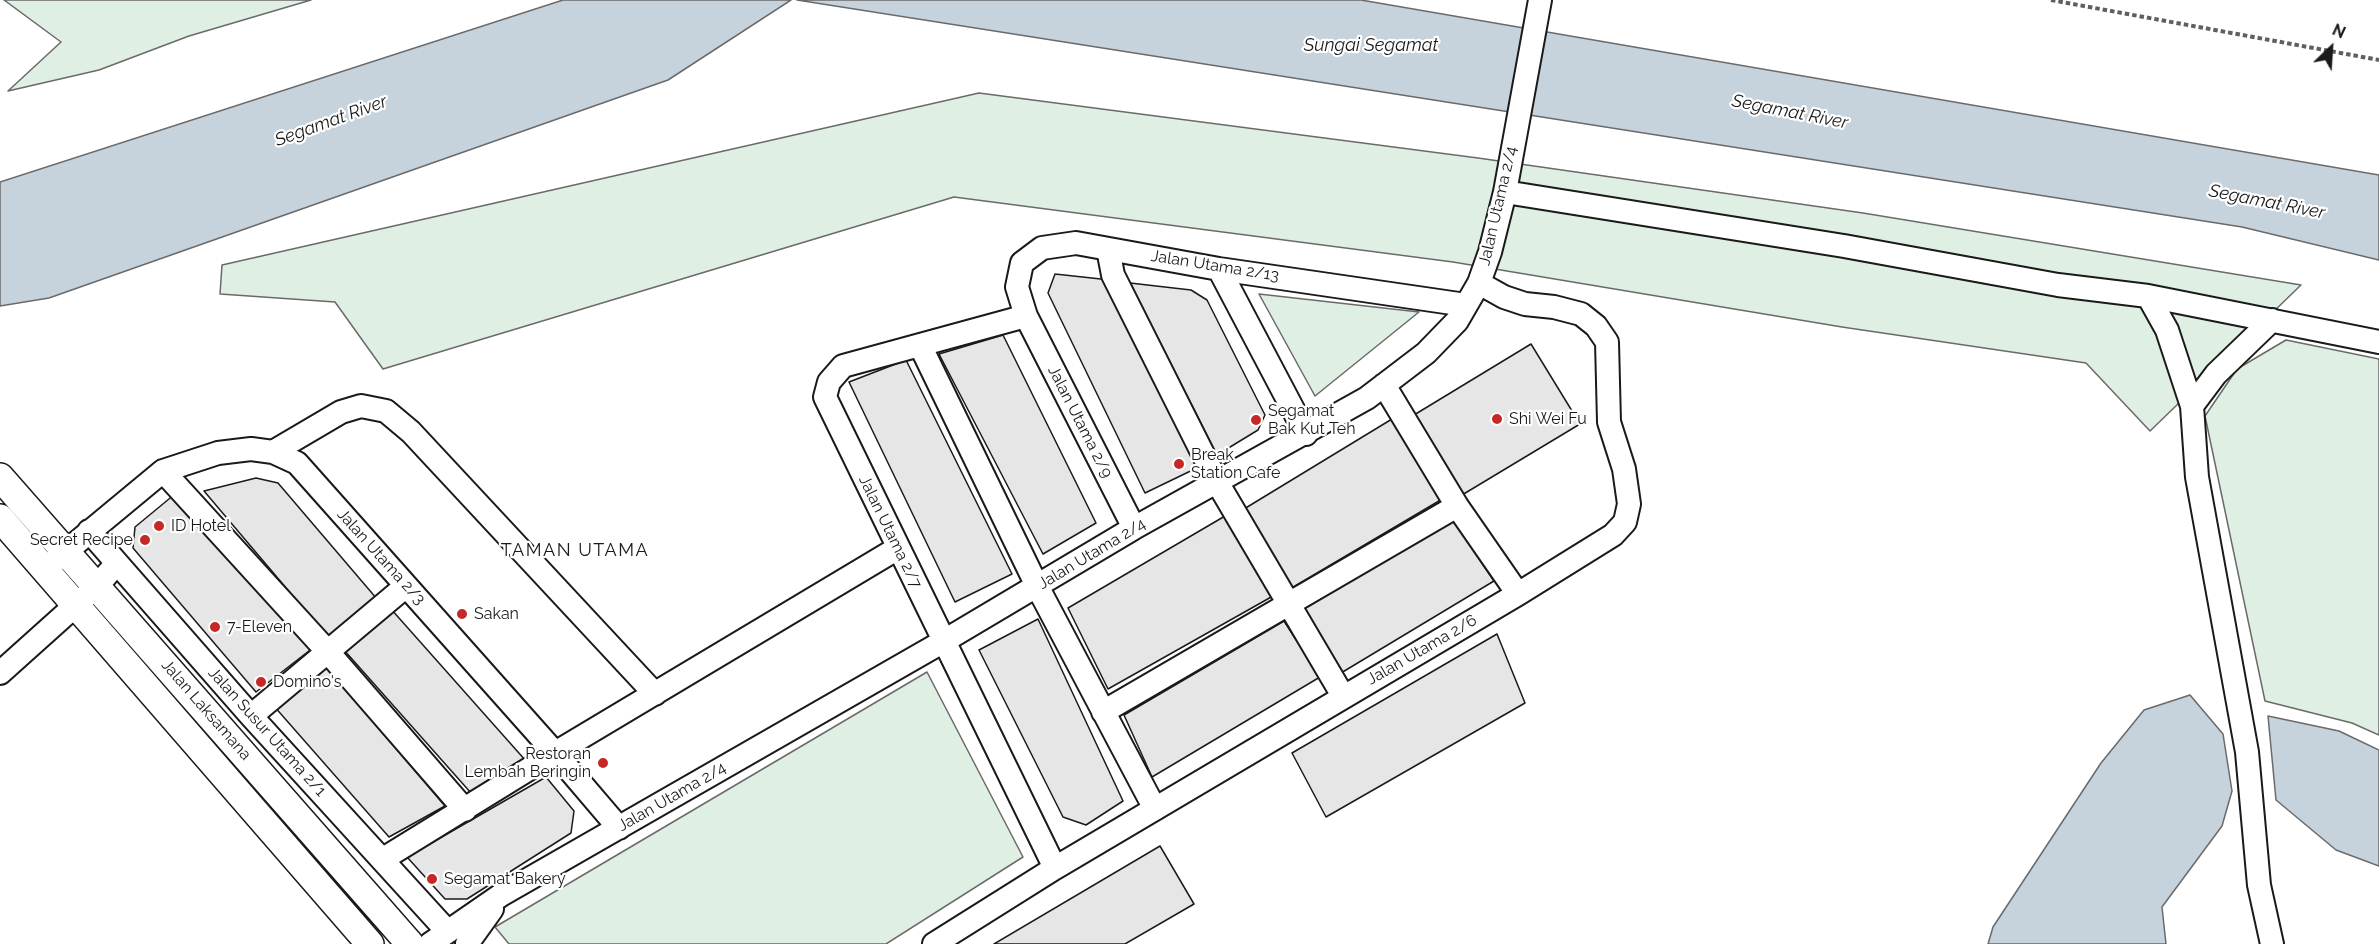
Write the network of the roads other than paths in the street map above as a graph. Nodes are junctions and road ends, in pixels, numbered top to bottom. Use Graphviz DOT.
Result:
graph roads {
  1 [pos="1540,0"];
  2 [pos="1506,183"];
  3 [pos="1108,249"];
  4 [pos="1219,269"];
  5 [pos="1479,283"];
  6 [pos="2148,296"];
  7 [pos="1466,305"];
  8 [pos="1026,316"];
  9 [pos="2272,320"];
  10 [pos="2379,342"];
  11 [pos="920,345"];
  12 [pos="1384,386"];
  13 [pos="2192,406"];
  14 [pos="1306,434"];
  15 [pos="273,452"];
  16 [pos="163,471"];
  17 [pos="0,477"];
  18 [pos="1217,482"];
  19 [pos="1457,506"];
  20 [pos="0,519"];
  21 [pos="1134,528"];
  22 [pos="89,531"];
  23 [pos="898,548"];
  24 [pos="66,552"];
  25 [pos="117,563"];
  26 [pos="44,569"];
  27 [pos="97,586"];
  28 [pos="406,586"];
  29 [pos="1037,586"];
  30 [pos="1518,594"];
  31 [pos="75,604"];
  32 [pos="1287,605"];
  33 [pos="944,641"];
  34 [pos="328,652"];
  35 [pos="0,673"];
  36 [pos="656,694"];
  37 [pos="1343,696"];
  38 [pos="1104,712"];
  39 [pos="251,716"];
  40 [pos="555,753"];
  41 [pos="1155,809"];
  42 [pos="465,810"];
  43 [pos="618,828"];
  44 [pos="383,859"];
  45 [pos="1055,868"];
  46 [pos="501,895"];
  47 [pos="439,937"];
  48 [pos="943,942"];
  49 [pos="370,944"];
  50 [pos="410,944"];
  51 [pos="467,944"];
  52 [pos="2272,944"];
  1 -- 2 [label="street, Jalan Utama 2/4"];
  2 -- 5 [label="street, Jalan Utama 2/4"];
  2 -- 6 [label="street"];
  3 -- 4 [label="street, Jalan Utama 2/13"];
  3 -- 8 [label="street, Jalan Utama 2/13"];
  3 -- 18 [label="street"];
  4 -- 7 [label="street, Jalan Utama 2/13"];
  4 -- 14 [label="street"];
  5 -- 7 [label="street, Jalan Utama 2/4"];
  5 -- 30 [label="street, Jalan Utama 2/6"];
  6 -- 9 [label="street"];
  6 -- 13 [label="street"];
  7 -- 12 [label="street, Jalan Utama 2/4"];
  8 -- 11 [label="street, Jalan Utama 2/7"];
  8 -- 21 [label="street, Jalan Utama 2/9"];
  9 -- 10 [label="street"];
  9 -- 13 [label="street"];
  11 -- 23 [label="street, Jalan Utama 2/7"];
  11 -- 29 [label="street"];
  12 -- 14 [label="street, Jalan Utama 2/4"];
  12 -- 19 [label="street"];
  13 -- 52 [label="street"];
  14 -- 18 [label="street, Jalan Utama 2/4"];
  15 -- 16 [label="street, Jalan Utama 2/3"];
  15 -- 28 [label="street, Jalan Utama 2/3"];
  15 -- 36 [label="street"];
  16 -- 22 [label="street, Jalan Utama 2/3"];
  16 -- 34 [label="street"];
  17 -- 24 [label="main road, Jalan Laksamana"];
  18 -- 21 [label="street, Jalan Utama 2/4"];
  18 -- 32 [label="street"];
  19 -- 30 [label="street"];
  19 -- 32 [label="street"];
  20 -- 26 [label="main road, Jalan Laksamana"];
  21 -- 29 [label="street, Jalan Utama 2/4"];
  22 -- 24 [label="street, Jalan Utama 2/3"];
  22 -- 25 [label="street, Jalan Susur Utama 2/1"];
  23 -- 33 [label="street, Jalan Utama 2/7"];
  23 -- 36 [label="street"];
  24 -- 26 [label="street, Jalan Utama 2/3"];
  24 -- 27 [label="main road, Jalan Laksamana"];
  25 -- 27 [label="street"];
  25 -- 39 [label="street, Jalan Susur Utama 2/1"];
  26 -- 31 [label="main road, Jalan Laksamana"];
  27 -- 31 [label="street"];
  27 -- 50 [label="main road, Jalan Laksamana"];
  28 -- 34 [label="street"];
  28 -- 40 [label="street, Jalan Utama 2/3"];
  29 -- 33 [label="street, Jalan Utama 2/4"];
  29 -- 38 [label="street"];
  30 -- 37 [label="street, Jalan Utama 2/6"];
  31 -- 35 [label="street"];
  31 -- 49 [label="main road, Jalan Laksamana"];
  32 -- 37 [label="street"];
  32 -- 38 [label="street"];
  33 -- 43 [label="street, Jalan Utama 2/4"];
  33 -- 45 [label="street, Jalan Utama 2/7"];
  34 -- 39 [label="street"];
  34 -- 42 [label="street"];
  36 -- 40 [label="street"];
  37 -- 41 [label="street, Jalan Utama 2/6"];
  38 -- 41 [label="street"];
  39 -- 44 [label="street, Jalan Susur Utama 2/1"];
  40 -- 42 [label="street"];
  40 -- 43 [label="street, Jalan Utama 2/3"];
  41 -- 45 [label="street, Jalan Utama 2/6"];
  42 -- 44 [label="street"];
  43 -- 46 [label="street, Jalan Utama 2/4"];
  44 -- 47 [label="street, Jalan Susur Utama 2/1"];
  45 -- 48 [label="street, Jalan Utama 2/6"];
  46 -- 47 [label="street, Jalan Utama 2/4"];
  46 -- 51 [label="street"];
}
